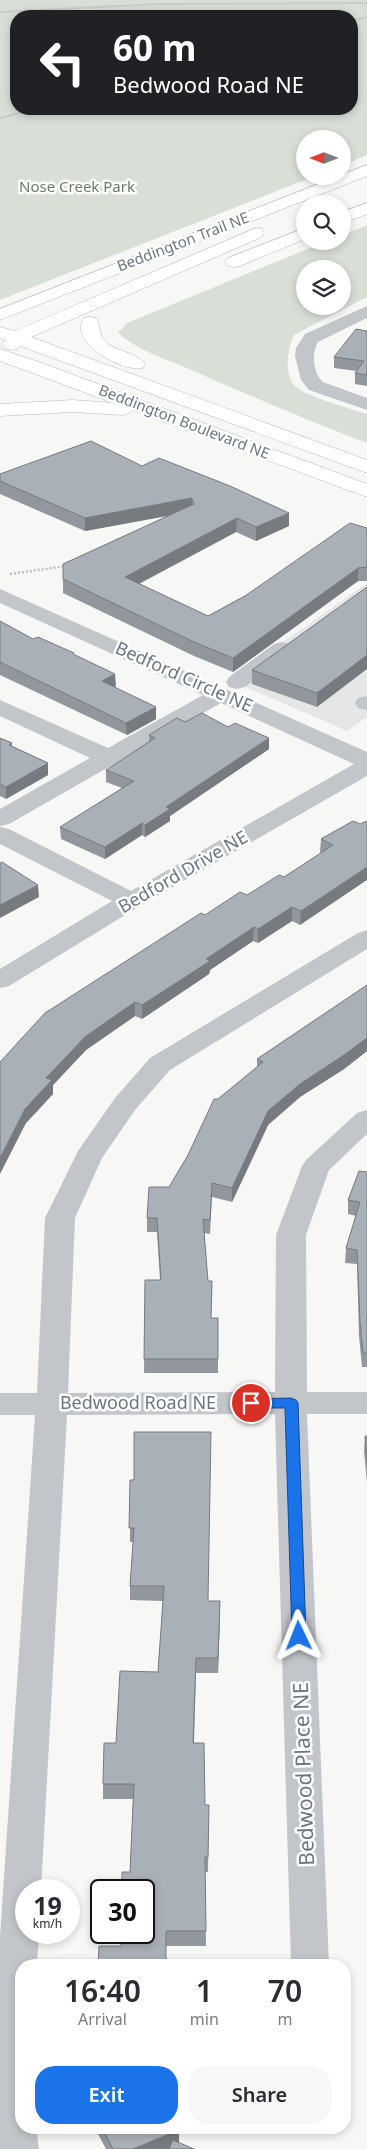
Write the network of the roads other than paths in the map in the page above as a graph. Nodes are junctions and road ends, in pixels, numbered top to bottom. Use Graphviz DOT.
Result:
graph roads {
  1 [pos="367,170"];
  2 [pos="367,185"];
  3 [pos="344,195"];
  4 [pos="367,208"];
  5 [pos="351,214"];
  6 [pos="268,228"];
  7 [pos="296,237"];
  8 [pos="222,266"];
  9 [pos="178,285"];
  10 [pos="367,311"];
  11 [pos="0,315"];
  12 [pos="90,322"];
  13 [pos="339,325"];
  14 [pos="360,332"];
  15 [pos="9,335"];
  16 [pos="36,344"];
  17 [pos="2,357"];
  18 [pos="367,404"];
  19 [pos="0,410"];
  20 [pos="158,412"];
  21 [pos="290,439"];
  22 [pos="367,468"];
  23 [pos="367,492"];
  24 [pos="0,595"];
  25 [pos="298,638"];
  26 [pos="229,688"];
  27 [pos="0,707"];
  28 [pos="107,757"];
  29 [pos="367,761"];
  30 [pos="367,766"];
  31 [pos="0,818"];
  32 [pos="0,834"];
  33 [pos="131,901"];
  34 [pos="367,938"];
  35 [pos="0,980"];
  36 [pos="367,1119"];
  37 [pos="291,1403"];
  38 [pos="367,1403"];
  39 [pos="0,1404"];
  40 [pos="52,1404"];
  41 [pos="18,1959"];
  42 [pos="310,1959"];
  43 [pos="15,2005"];
  44 [pos="15,2125"];
  45 [pos="16,2134"];
  46 [pos="18,2149"];
  1 -- 11 [label="main road, Beddington Trail NE"];
  2 -- 3 [label="main road"];
  4 -- 5 [label="main road"];
  6 -- 15 [label="main road"];
  7 -- 8 [label="main road"];
  9 -- 12 [label="main road"];
  10 -- 13 [label="street"];
  12 -- 16 [label="main road"];
  12 -- 21 [label="main road"];
  13 -- 14 [label="street"];
  13 -- 18 [label="street"];
  15 -- 16 [label="main road, Beddington Boulevard NE"];
  15 -- 17 [label="main road"];
  16 -- 17 [label="main road"];
  16 -- 21 [label="main road, Beddington Boulevard NE"];
  17 -- 20 [label="main road, Beddington Boulevard NE"];
  19 -- 20 [label="main road"];
  20 -- 23 [label="main road, Beddington Boulevard NE"];
  21 -- 22 [label="main road, Beddington Boulevard NE"];
  24 -- 26 [label="street, Bedford Circle NE"];
  25 -- 26 [label="street"];
  26 -- 28 [label="street"];
  26 -- 29 [label="street, Bedford Circle NE"];
  27 -- 28 [label="street"];
  28 -- 31 [label="street"];
  30 -- 33 [label="street, Bedford Drive NE"];
  32 -- 33 [label="street"];
  33 -- 35 [label="street, Bedford Drive NE"];
  34 -- 40 [label="street"];
  36 -- 37 [label="street, Bedwood Place NE"];
  37 -- 38 [label="street, Bedwood Road NE"];
  37 -- 40 [label="street, Bedwood Road NE"];
  37 -- 42 [label="street, Bedwood Place NE"];
  39 -- 40 [label="street, Bedwood Road NE"];
  40 -- 41 [label="street"];
  43 -- 44 [label="street"];
  45 -- 46 [label="street"];
}
